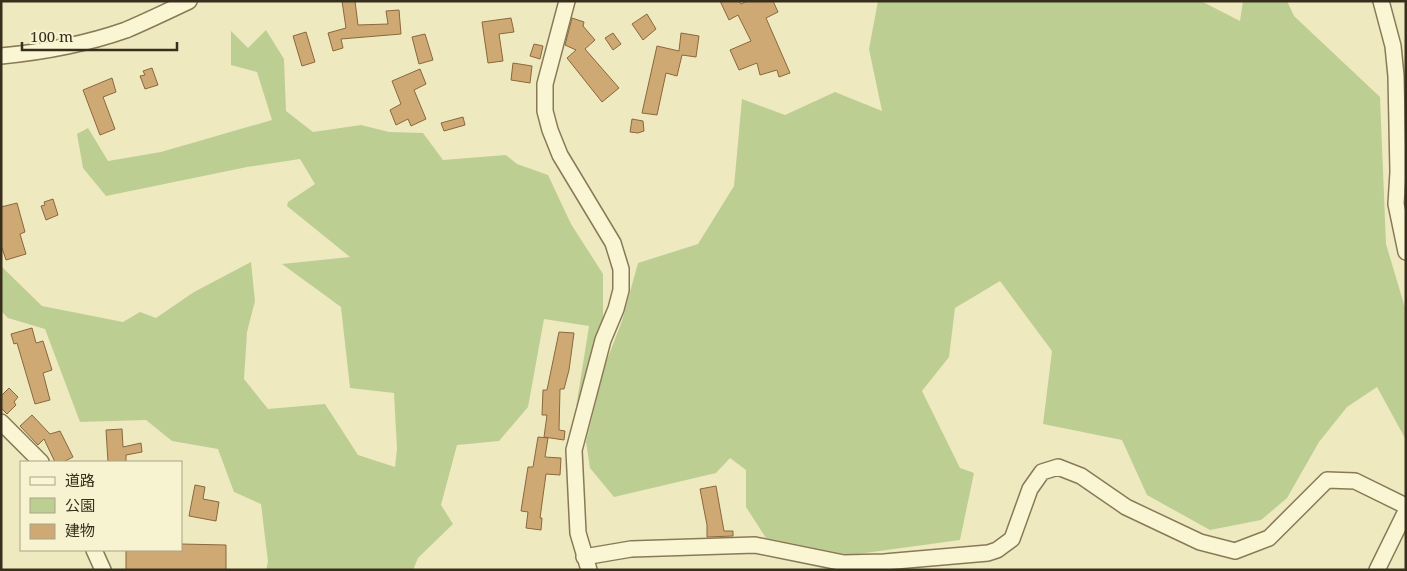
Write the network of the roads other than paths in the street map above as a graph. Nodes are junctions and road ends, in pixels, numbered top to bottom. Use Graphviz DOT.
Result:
graph roads {
  1 [pos="189,1"];
  2 [pos="567,1"];
  3 [pos="1382,1"];
  4 [pos="1,56"];
  5 [pos="1406,252"];
  6 [pos="1,422"];
  7 [pos="39,461"];
  8 [pos="1406,506"];
  9 [pos="1406,511"];
  10 [pos="94,551"];
  11 [pos="586,563"];
  12 [pos="103,570"];
  13 [pos="1377,570"];
  1 -- 4 [label="street"];
  2 -- 11 [label="street"];
  3 -- 5 [label="street"];
  6 -- 7 [label="street"];
  8 -- 11 [label="street"];
  9 -- 13 [label="street"];
  10 -- 12 [label="street"];
}
